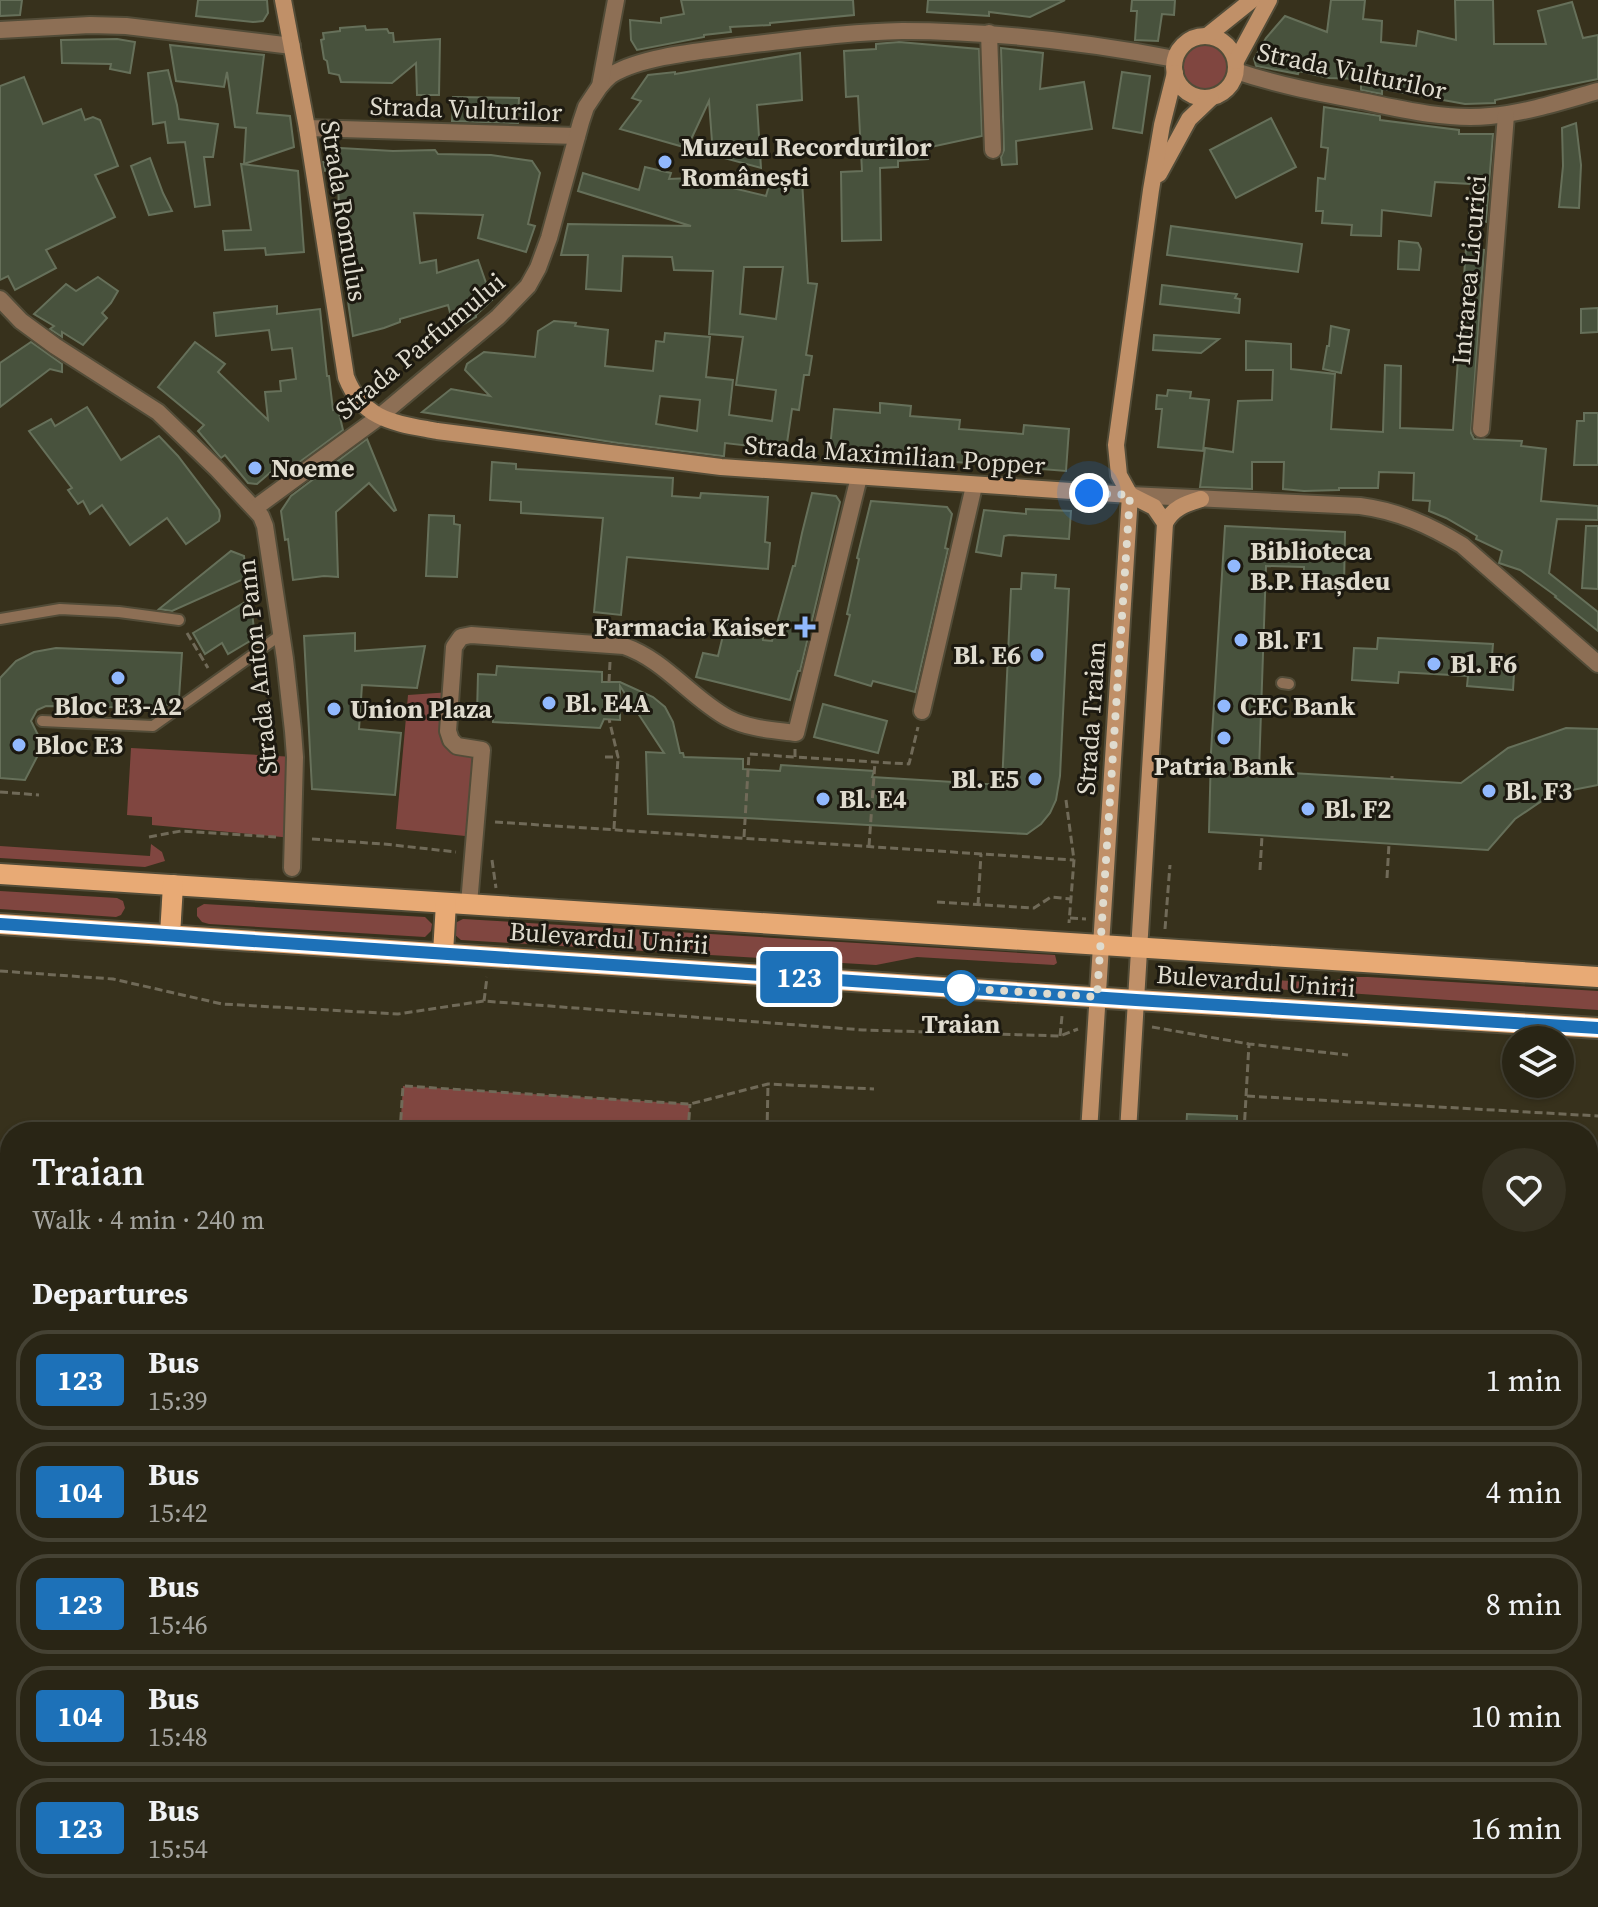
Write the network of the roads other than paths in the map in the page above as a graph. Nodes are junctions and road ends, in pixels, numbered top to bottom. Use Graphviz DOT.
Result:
graph roads {
  1 [pos="283,0"];
  2 [pos="616,0"];
  3 [pos="1252,0"];
  4 [pos="1269,0"];
  5 [pos="0,30"];
  6 [pos="989,33"];
  7 [pos="1207,36"];
  8 [pos="292,46"];
  9 [pos="1175,66"];
  10 [pos="1236,66"];
  11 [pos="600,86"];
  12 [pos="1598,91"];
  13 [pos="1211,98"];
  14 [pos="1506,115"];
  15 [pos="307,128"];
  16 [pos="577,136"];
  17 [pos="993,150"];
  18 [pos="1151,190"];
  19 [pos="0,299"];
  20 [pos="379,417"];
  21 [pos="1481,429"];
  22 [pos="1116,456"];
  23 [pos="859,477"];
  24 [pos="974,486"];
  25 [pos="1089,493"];
  26 [pos="1130,495"];
  27 [pos="1201,499"];
  28 [pos="255,508"];
  29 [pos="1165,523"];
  30 [pos="0,619"];
  31 [pos="179,620"];
  32 [pos="282,634"];
  33 [pos="1598,663"];
  34 [pos="922,711"];
  35 [pos="42,721"];
  36 [pos="292,868"];
  37 [pos="0,874"];
  38 [pos="173,885"];
  39 [pos="446,903"];
  40 [pos="469,904"];
  41 [pos="0,924"];
  42 [pos="170,935"];
  43 [pos="1100,945"];
  44 [pos="1139,947"];
  45 [pos="443,953"];
  46 [pos="1598,977"];
  47 [pos="1097,997"];
  48 [pos="1136,1000"];
  49 [pos="1598,1028"];
  50 [pos="1090,1122"];
  51 [pos="1129,1122"];
  1 -- 8 [label="street, Strada Romulus"];
  2 -- 11 [label="street, Strada Parfumului"];
  3 -- 7 [label="street"];
  4 -- 10 [label="street"];
  5 -- 8 [label="street"];
  6 -- 9 [label="street, Strada Vulturilor"];
  6 -- 11 [label="street, Strada Vulturilor"];
  6 -- 17 [label="street"];
  7 -- 9 [label="street"];
  7 -- 10 [label="street"];
  8 -- 15 [label="street, Strada Romulus"];
  9 -- 13 [label="street"];
  9 -- 18 [label="street, Strada Traian"];
  10 -- 13 [label="street"];
  10 -- 14 [label="street, Strada Vulturilor"];
  11 -- 16 [label="street, Strada Parfumului"];
  12 -- 14 [label="street, Strada Vulturilor"];
  13 -- 18 [label="street, Strada Traian"];
  14 -- 21 [label="street, Intrarea Licurici"];
  15 -- 16 [label="street, Strada Vulturilor"];
  15 -- 20 [label="street, Strada Romulus"];
  16 -- 20 [label="street, Strada Parfumului"];
  18 -- 22 [label="street, Strada Traian"];
  19 -- 28 [label="street, Strada Anton Pann"];
  20 -- 23 [label="street, Strada Maximilian Popper"];
  20 -- 28 [label="street, Strada Parfumului"];
  22 -- 25 [label="street"];
  22 -- 26 [label="street, Strada Traian"];
  23 -- 24 [label="street, Strada Maximilian Popper"];
  23 -- 40 [label="street"];
  24 -- 25 [label="street, Strada Maximilian Popper"];
  24 -- 34 [label="street"];
  25 -- 26 [label="street, Strada Maximilian Popper"];
  26 -- 27 [label="street, Strada Maximilian Popper"];
  26 -- 29 [label="street"];
  26 -- 43 [label="street, Strada Traian"];
  27 -- 29 [label="street"];
  27 -- 33 [label="street, Strada Maximilian Popper"];
  28 -- 32 [label="street, Strada Anton Pann"];
  29 -- 44 [label="street"];
  30 -- 31 [label="lane"];
  32 -- 35 [label="lane"];
  32 -- 36 [label="street, Strada Anton Pann"];
  37 -- 38 [label="main road, Bulevardul Unirii"];
  38 -- 39 [label="main road, Bulevardul Unirii"];
  38 -- 42 [label="main road"];
  39 -- 40 [label="main road, Bulevardul Unirii"];
  39 -- 45 [label="main road"];
  40 -- 43 [label="main road, Bulevardul Unirii"];
  41 -- 42 [label="main road, Bulevardul Unirii"];
  42 -- 45 [label="main road, Bulevardul Unirii"];
  43 -- 44 [label="main road, Bulevardul Unirii"];
  43 -- 47 [label="street, Strada Traian"];
  44 -- 46 [label="main road, Bulevardul Unirii"];
  44 -- 48 [label="street"];
  45 -- 47 [label="main road, Bulevardul Unirii"];
  47 -- 48 [label="main road, Bulevardul Unirii"];
  47 -- 50 [label="street, Strada Traian"];
  48 -- 49 [label="main road, Bulevardul Unirii"];
  48 -- 51 [label="street"];
}
